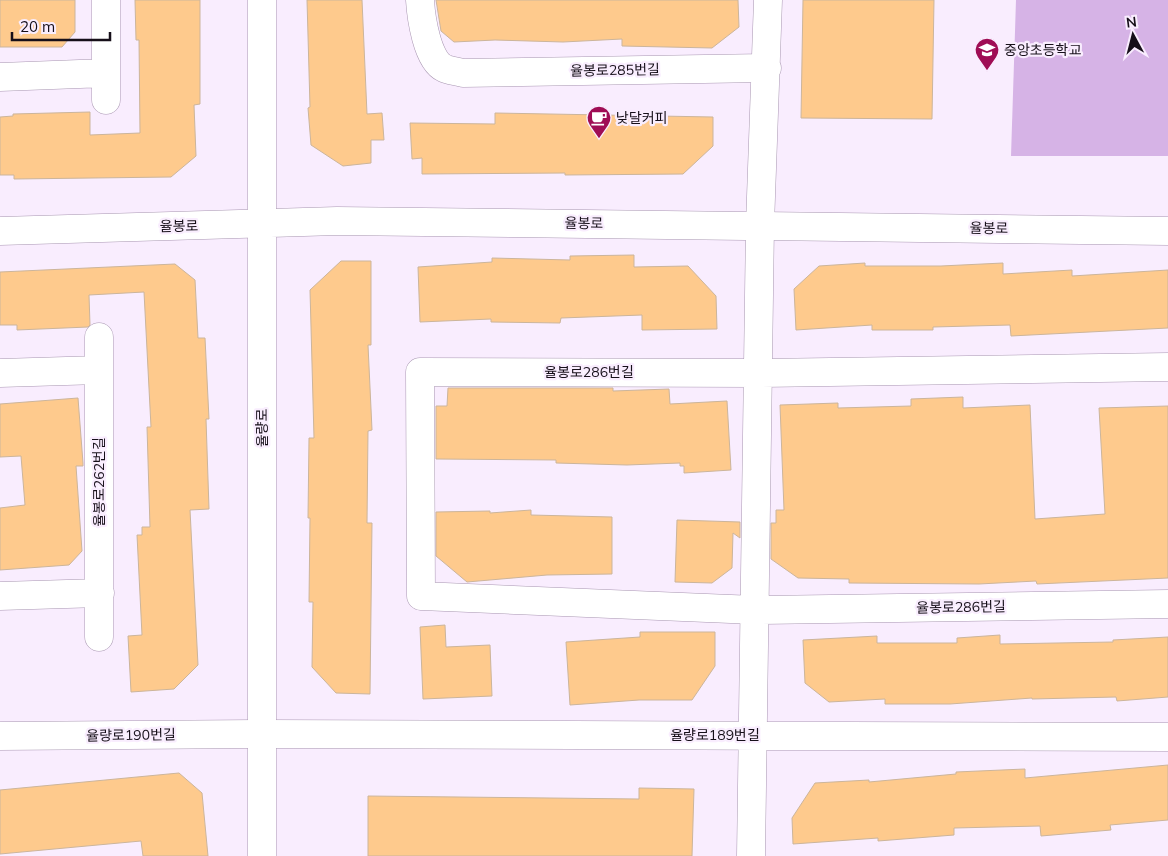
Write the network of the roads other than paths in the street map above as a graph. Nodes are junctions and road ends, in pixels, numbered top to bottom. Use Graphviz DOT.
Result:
graph roads {
  1 [pos="106,0"];
  2 [pos="262,0"];
  3 [pos="420,0"];
  4 [pos="768,0"];
  5 [pos="767,68"];
  6 [pos="106,73"];
  7 [pos="0,77"];
  8 [pos="106,100"];
  9 [pos="262,224"];
  10 [pos="760,225"];
  11 [pos="0,231"];
  12 [pos="1168,231"];
  13 [pos="99,336"];
  14 [pos="1168,366"];
  15 [pos="99,370"];
  16 [pos="0,373"];
  17 [pos="758,373"];
  18 [pos="100,593"];
  19 [pos="0,596"];
  20 [pos="1168,604"];
  21 [pos="754,610"];
  22 [pos="99,637"];
  23 [pos="263,734"];
  24 [pos="0,736"];
  25 [pos="753,736"];
  26 [pos="1168,737"];
  27 [pos="262,856"];
  28 [pos="751,856"];
  1 -- 6 [label="street"];
  2 -- 9 [label="street, 율량로"];
  3 -- 5 [label="street, 율봉로285번길"];
  4 -- 5 [label="street"];
  5 -- 10 [label="street"];
  6 -- 7 [label="street"];
  6 -- 8 [label="street"];
  9 -- 10 [label="street, 율봉로"];
  9 -- 11 [label="street, 율봉로"];
  9 -- 23 [label="street, 율량로"];
  10 -- 12 [label="street, 율봉로"];
  10 -- 17 [label="street"];
  13 -- 15 [label="street, 율봉로262번길"];
  14 -- 17 [label="street, 율봉로286번길"];
  15 -- 16 [label="street"];
  15 -- 18 [label="street, 율봉로262번길"];
  17 -- 21 [label="street"];
  17 -- 21 [label="street, 율봉로286번길"];
  18 -- 19 [label="street"];
  18 -- 22 [label="street, 율봉로262번길"];
  20 -- 21 [label="street, 율봉로286번길"];
  21 -- 25 [label="street"];
  23 -- 24 [label="street, 율량로190번길"];
  23 -- 25 [label="street, 율량로189번길"];
  23 -- 27 [label="street, 율량로"];
  25 -- 26 [label="street, 율량로189번길"];
  25 -- 28 [label="street"];
}
